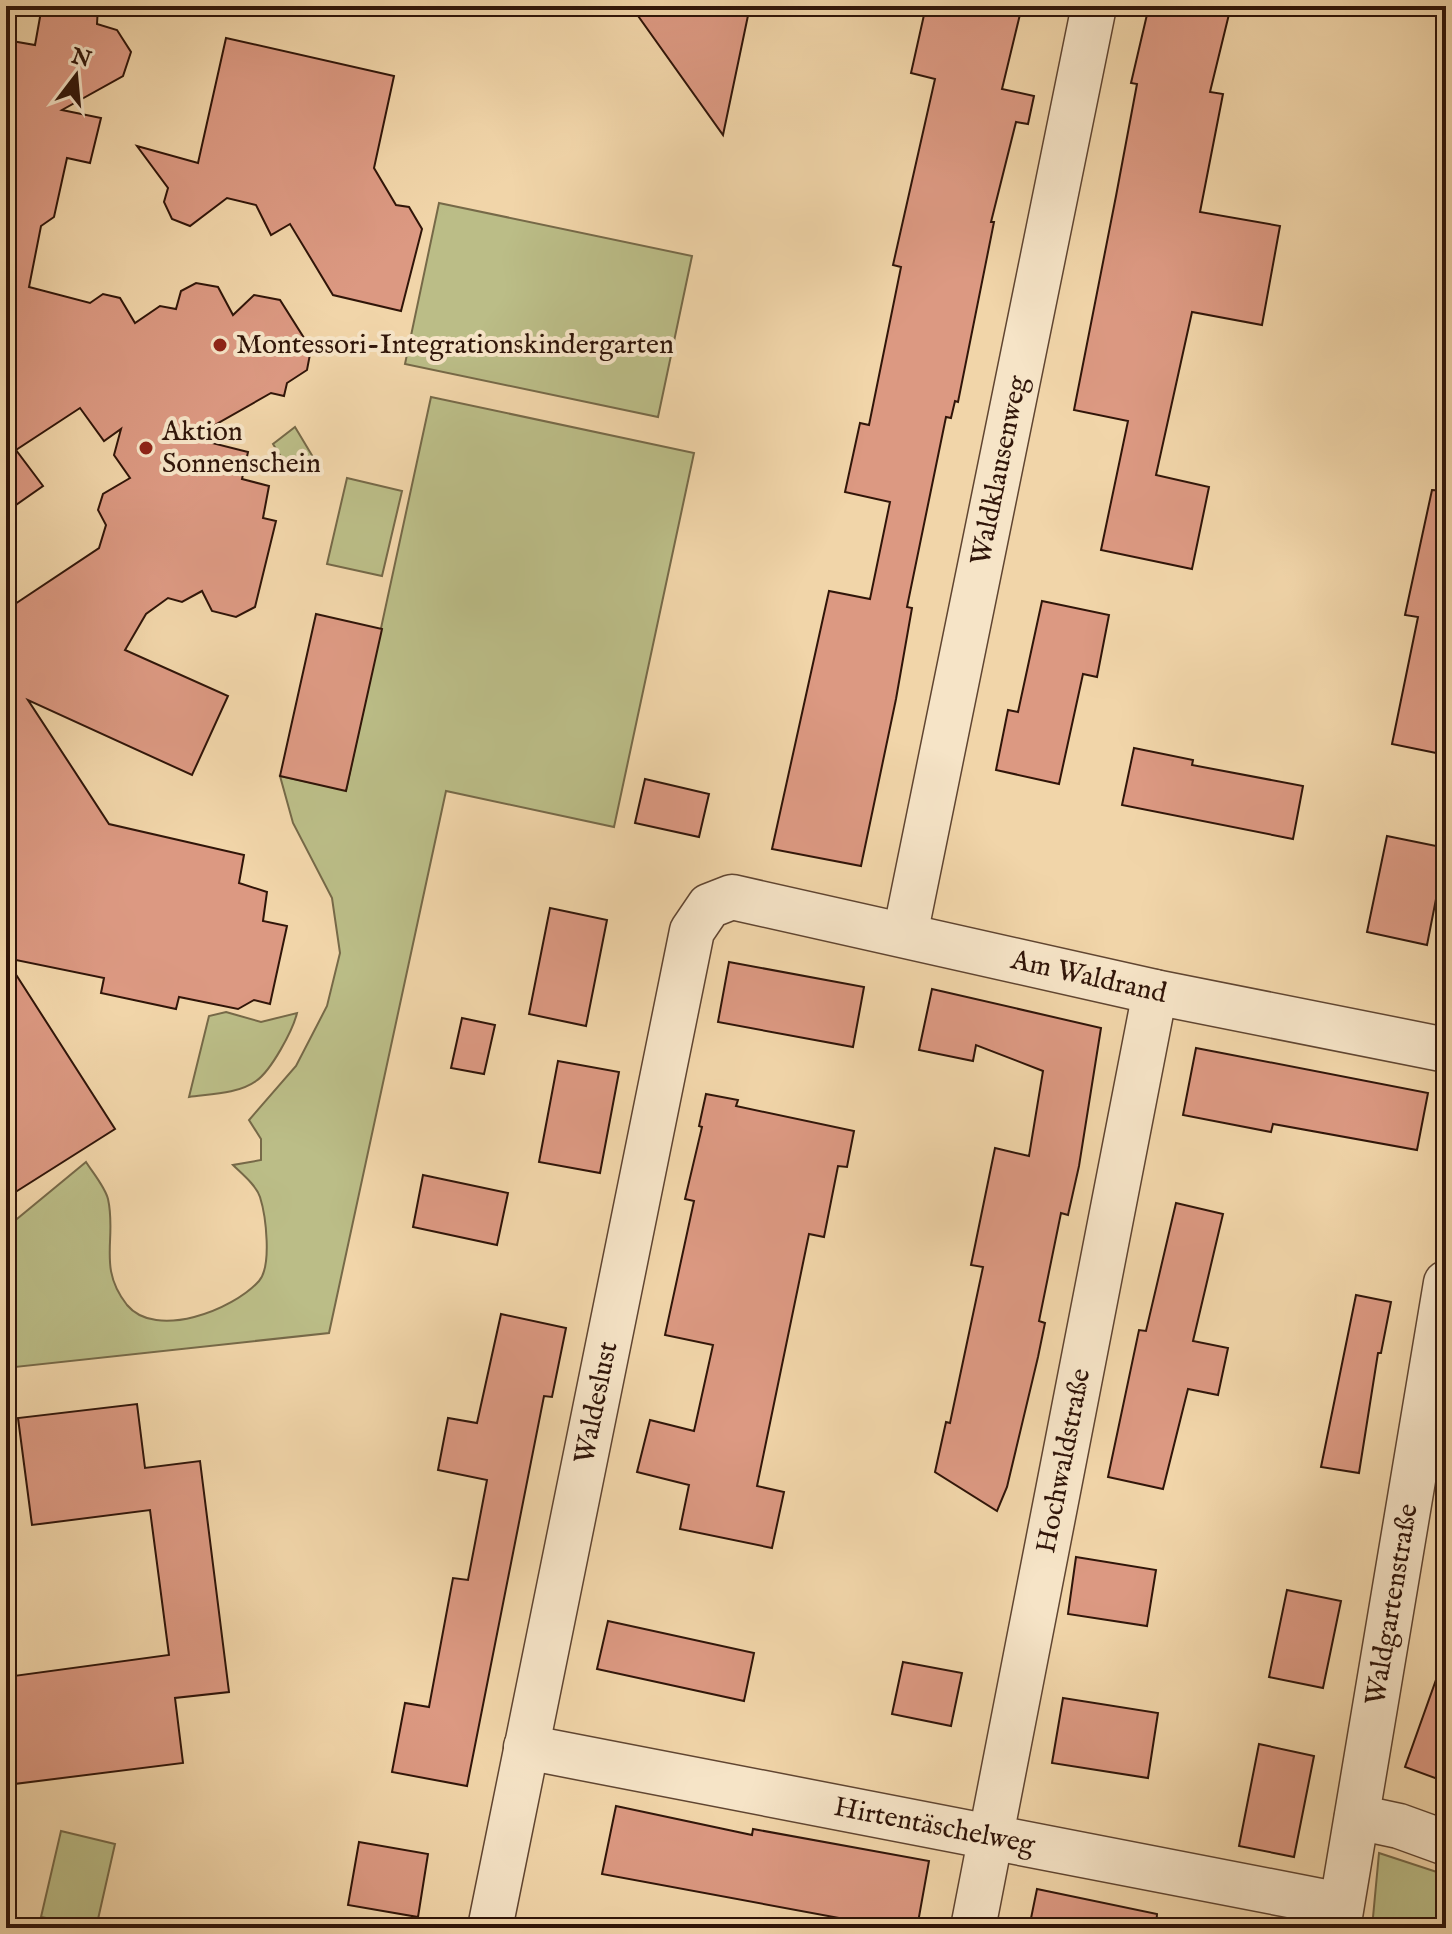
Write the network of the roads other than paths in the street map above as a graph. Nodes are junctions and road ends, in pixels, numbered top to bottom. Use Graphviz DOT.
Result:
graph roads {
  1 [pos="1094,6"];
  2 [pos="732,897"];
  3 [pos="905,935"];
  4 [pos="1155,992"];
  5 [pos="1446,1050"];
  6 [pos="1446,1283"];
  7 [pos="526,1747"];
  8 [pos="1357,1817"];
  9 [pos="991,1840"];
  10 [pos="1446,1843"];
  11 [pos="1340,1916"];
  12 [pos="490,1928"];
  13 [pos="973,1928"];
  1 -- 3 [label="street, Waldklausenweg"];
  2 -- 3 [label="street, Am Waldrand"];
  2 -- 7 [label="street, Waldeslust"];
  3 -- 4 [label="street, Am Waldrand"];
  4 -- 5 [label="street, Am Waldrand"];
  4 -- 9 [label="street, Hochwaldstraße"];
  6 -- 8 [label="street, Waldgartenstraße"];
  7 -- 9 [label="street, Hirtentäschelweg"];
  7 -- 12 [label="street, Waldeslust"];
  8 -- 10 [label="street"];
  8 -- 11 [label="street, Waldgartenstraße"];
  9 -- 11 [label="street, Hirtentäschelweg"];
  9 -- 13 [label="street, Hochwaldstraße"];
}
